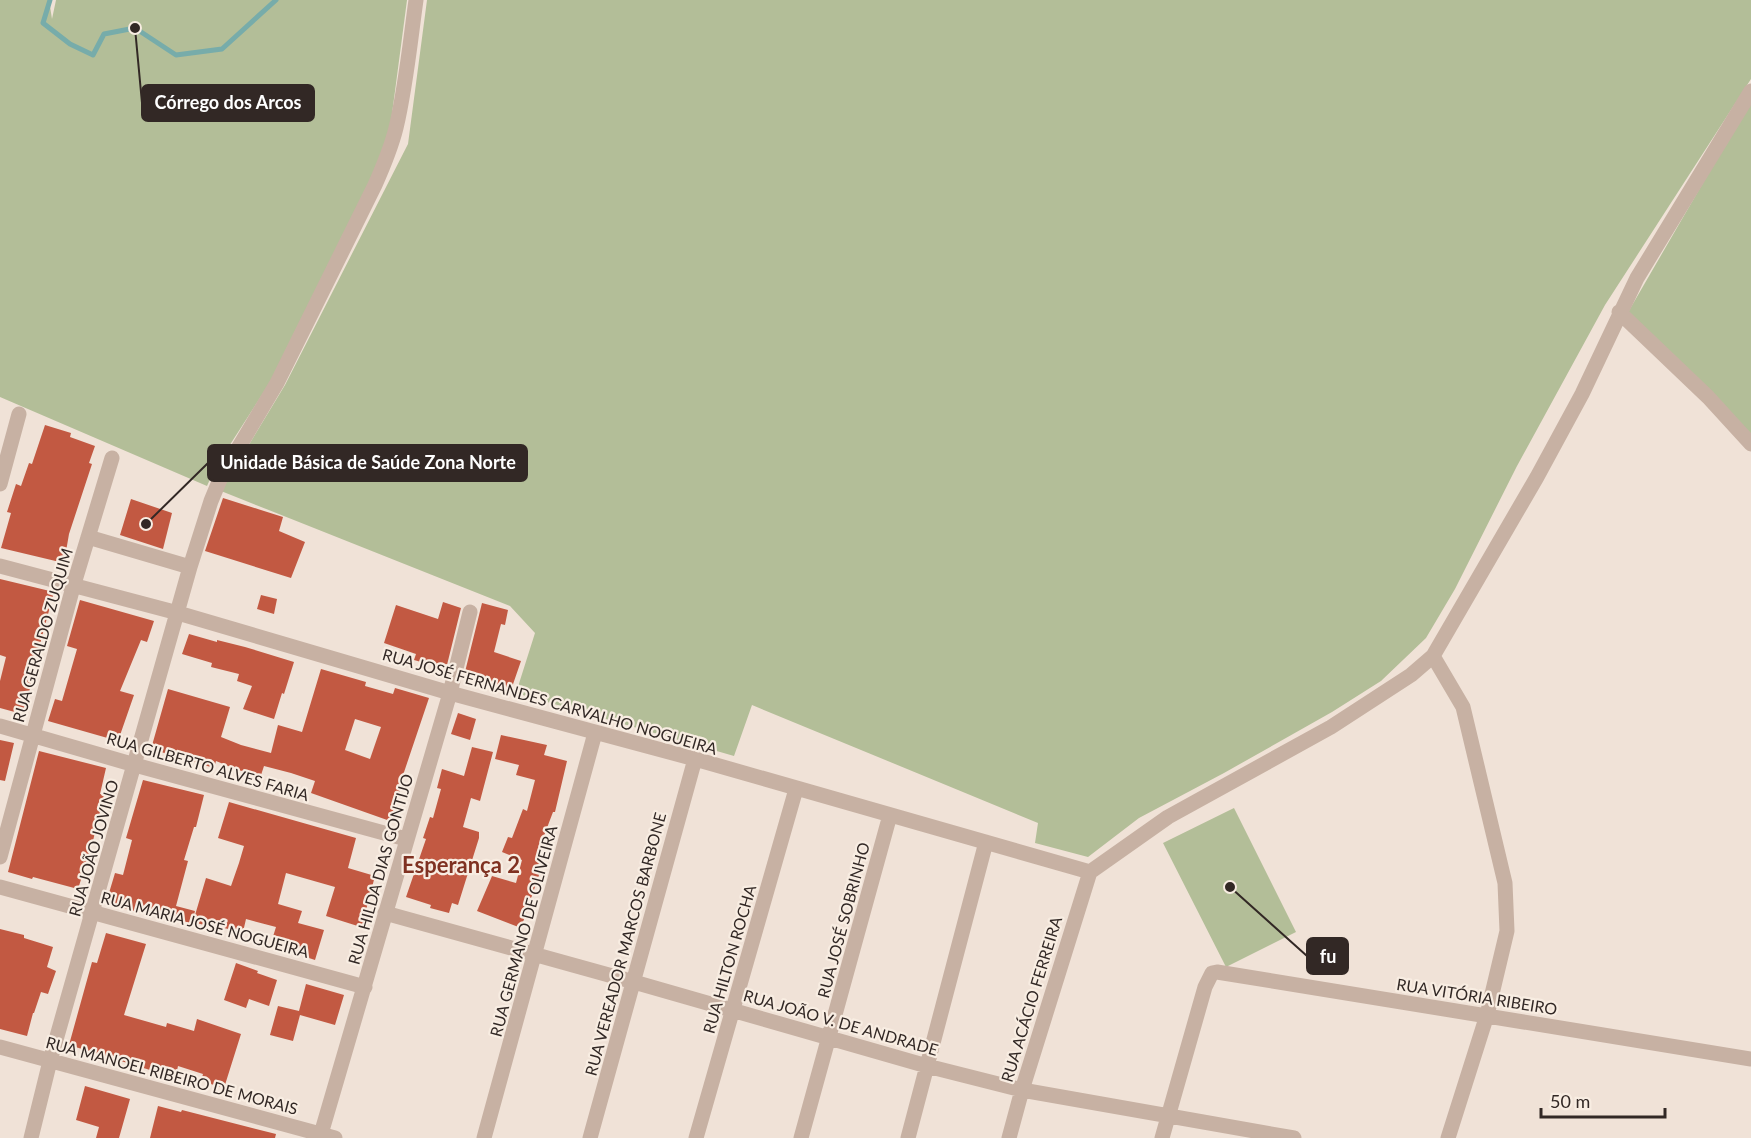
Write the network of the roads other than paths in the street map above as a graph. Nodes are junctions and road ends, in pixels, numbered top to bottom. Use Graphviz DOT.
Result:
graph roads {
  1 [pos="416,0"];
  2 [pos="1751,91"];
  3 [pos="1619,312"];
  4 [pos="19,414"];
  5 [pos="1751,444"];
  6 [pos="112,458"];
  7 [pos="0,484"];
  8 [pos="88,537"];
  9 [pos="0,566"];
  10 [pos="190,567"];
  11 [pos="73,587"];
  12 [pos="470,612"];
  13 [pos="178,613"];
  14 [pos="1432,656"];
  15 [pos="450,693"];
  16 [pos="0,726"];
  17 [pos="595,733"];
  18 [pos="32,734"];
  19 [pos="694,759"];
  20 [pos="135,765"];
  21 [pos="796,789"];
  22 [pos="890,815"];
  23 [pos="406,839"];
  24 [pos="986,842"];
  25 [pos="0,857"];
  26 [pos="1090,872"];
  27 [pos="0,887"];
  28 [pos="93,912"];
  29 [pos="385,913"];
  30 [pos="535,954"];
  31 [pos="634,982"];
  32 [pos="365,987"];
  33 [pos="733,1010"];
  34 [pos="1487,1015"];
  35 [pos="830,1038"];
  36 [pos="0,1047"];
  37 [pos="1751,1059"];
  38 [pos="50,1061"];
  39 [pos="927,1066"];
  40 [pos="1022,1090"];
  41 [pos="1169,1115"];
  42 [pos="328,1136"];
  43 [pos="31,1138"];
  44 [pos="484,1138"];
  45 [pos="590,1138"];
  46 [pos="696,1138"];
  47 [pos="801,1138"];
  48 [pos="908,1138"];
  49 [pos="1009,1138"];
  50 [pos="1162,1138"];
  51 [pos="1294,1138"];
  52 [pos="1448,1138"];
  1 -- 10 [label="street, RUA JOÃO JOVINO"];
  2 -- 3 [label="street"];
  3 -- 5 [label="street"];
  3 -- 14 [label="street"];
  4 -- 7 [label="street"];
  6 -- 8 [label="street, RUA GERALDO ZUQUIM"];
  8 -- 10 [label="street"];
  8 -- 11 [label="street, RUA GERALDO ZUQUIM"];
  9 -- 11 [label="street, RUA JOSÉ FERNANDES CARVALHO NOGUEIRA"];
  10 -- 13 [label="street, RUA JOÃO JOVINO"];
  11 -- 13 [label="street, RUA JOSÉ FERNANDES CARVALHO NOGUEIRA"];
  11 -- 18 [label="street, RUA GERALDO ZUQUIM"];
  12 -- 15 [label="street, RUA HILDA DIAS GONTIJO"];
  13 -- 15 [label="street, RUA JOSÉ FERNANDES CARVALHO NOGUEIRA"];
  13 -- 20 [label="street, RUA JOÃO JOVINO"];
  14 -- 26 [label="street"];
  14 -- 34 [label="street"];
  15 -- 17 [label="street, RUA JOSÉ FERNANDES CARVALHO NOGUEIRA"];
  15 -- 23 [label="street, RUA HILDA DIAS GONTIJO"];
  16 -- 18 [label="street, RUA GILBERTO ALVES FARIA"];
  17 -- 19 [label="street, RUA JOSÉ FERNANDES CARVALHO NOGUEIRA"];
  17 -- 30 [label="street, RUA GERMANO DE OLIVEIRA"];
  18 -- 20 [label="street, RUA GILBERTO ALVES FARIA"];
  18 -- 25 [label="street, RUA GERALDO ZUQUIM"];
  19 -- 21 [label="street, RUA JOSÉ FERNANDES CARVALHO NOGUEIRA"];
  19 -- 31 [label="street, RUA VEREADOR MARCOS BARBONE"];
  20 -- 23 [label="street, RUA GILBERTO ALVES FARIA"];
  20 -- 28 [label="street, RUA JOÃO JOVINO"];
  21 -- 22 [label="street, RUA JOSÉ FERNANDES CARVALHO NOGUEIRA"];
  21 -- 33 [label="street, RUA HILTON ROCHA"];
  22 -- 24 [label="street, RUA JOSÉ FERNANDES CARVALHO NOGUEIRA"];
  22 -- 35 [label="street, RUA JOSÉ SOBRINHO"];
  23 -- 29 [label="street, RUA HILDA DIAS GONTIJO"];
  24 -- 26 [label="street, RUA JOSÉ FERNANDES CARVALHO NOGUEIRA"];
  24 -- 39 [label="street"];
  26 -- 40 [label="street, RUA ACÁCIO FERREIRA"];
  27 -- 28 [label="street, RUA MARIA JOSÉ NOGUEIRA"];
  28 -- 32 [label="street, RUA MARIA JOSÉ NOGUEIRA"];
  28 -- 38 [label="street, RUA JOÃO JOVINO"];
  29 -- 30 [label="street, RUA JOÃO V. DE ANDRADE"];
  29 -- 32 [label="street, RUA HILDA DIAS GONTIJO"];
  30 -- 31 [label="street, RUA JOÃO V. DE ANDRADE"];
  30 -- 44 [label="street, RUA GERMANO DE OLIVEIRA"];
  31 -- 33 [label="street, RUA JOÃO V. DE ANDRADE"];
  31 -- 45 [label="street, RUA VEREADOR MARCOS BARBONE"];
  32 -- 42 [label="street, RUA HILDA DIAS GONTIJO"];
  33 -- 35 [label="street, RUA JOÃO V. DE ANDRADE"];
  33 -- 46 [label="street, RUA HILTON ROCHA"];
  34 -- 37 [label="street, RUA VITÓRIA RIBEIRO"];
  34 -- 41 [label="street, RUA VITÓRIA RIBEIRO"];
  34 -- 52 [label="street"];
  35 -- 39 [label="street, RUA JOÃO V. DE ANDRADE"];
  35 -- 47 [label="street, RUA JOSÉ SOBRINHO"];
  36 -- 38 [label="street, RUA MANOEL RIBEIRO DE MORAIS"];
  38 -- 42 [label="street, RUA MANOEL RIBEIRO DE MORAIS"];
  38 -- 43 [label="street, RUA JOÃO JOVINO"];
  39 -- 40 [label="street, RUA JOÃO V. DE ANDRADE"];
  39 -- 48 [label="street"];
  40 -- 41 [label="street, RUA JOÃO V. DE ANDRADE"];
  40 -- 49 [label="street, RUA ACÁCIO FERREIRA"];
  41 -- 50 [label="street"];
  41 -- 51 [label="street, RUA JOÃO V. DE ANDRADE"];
}
